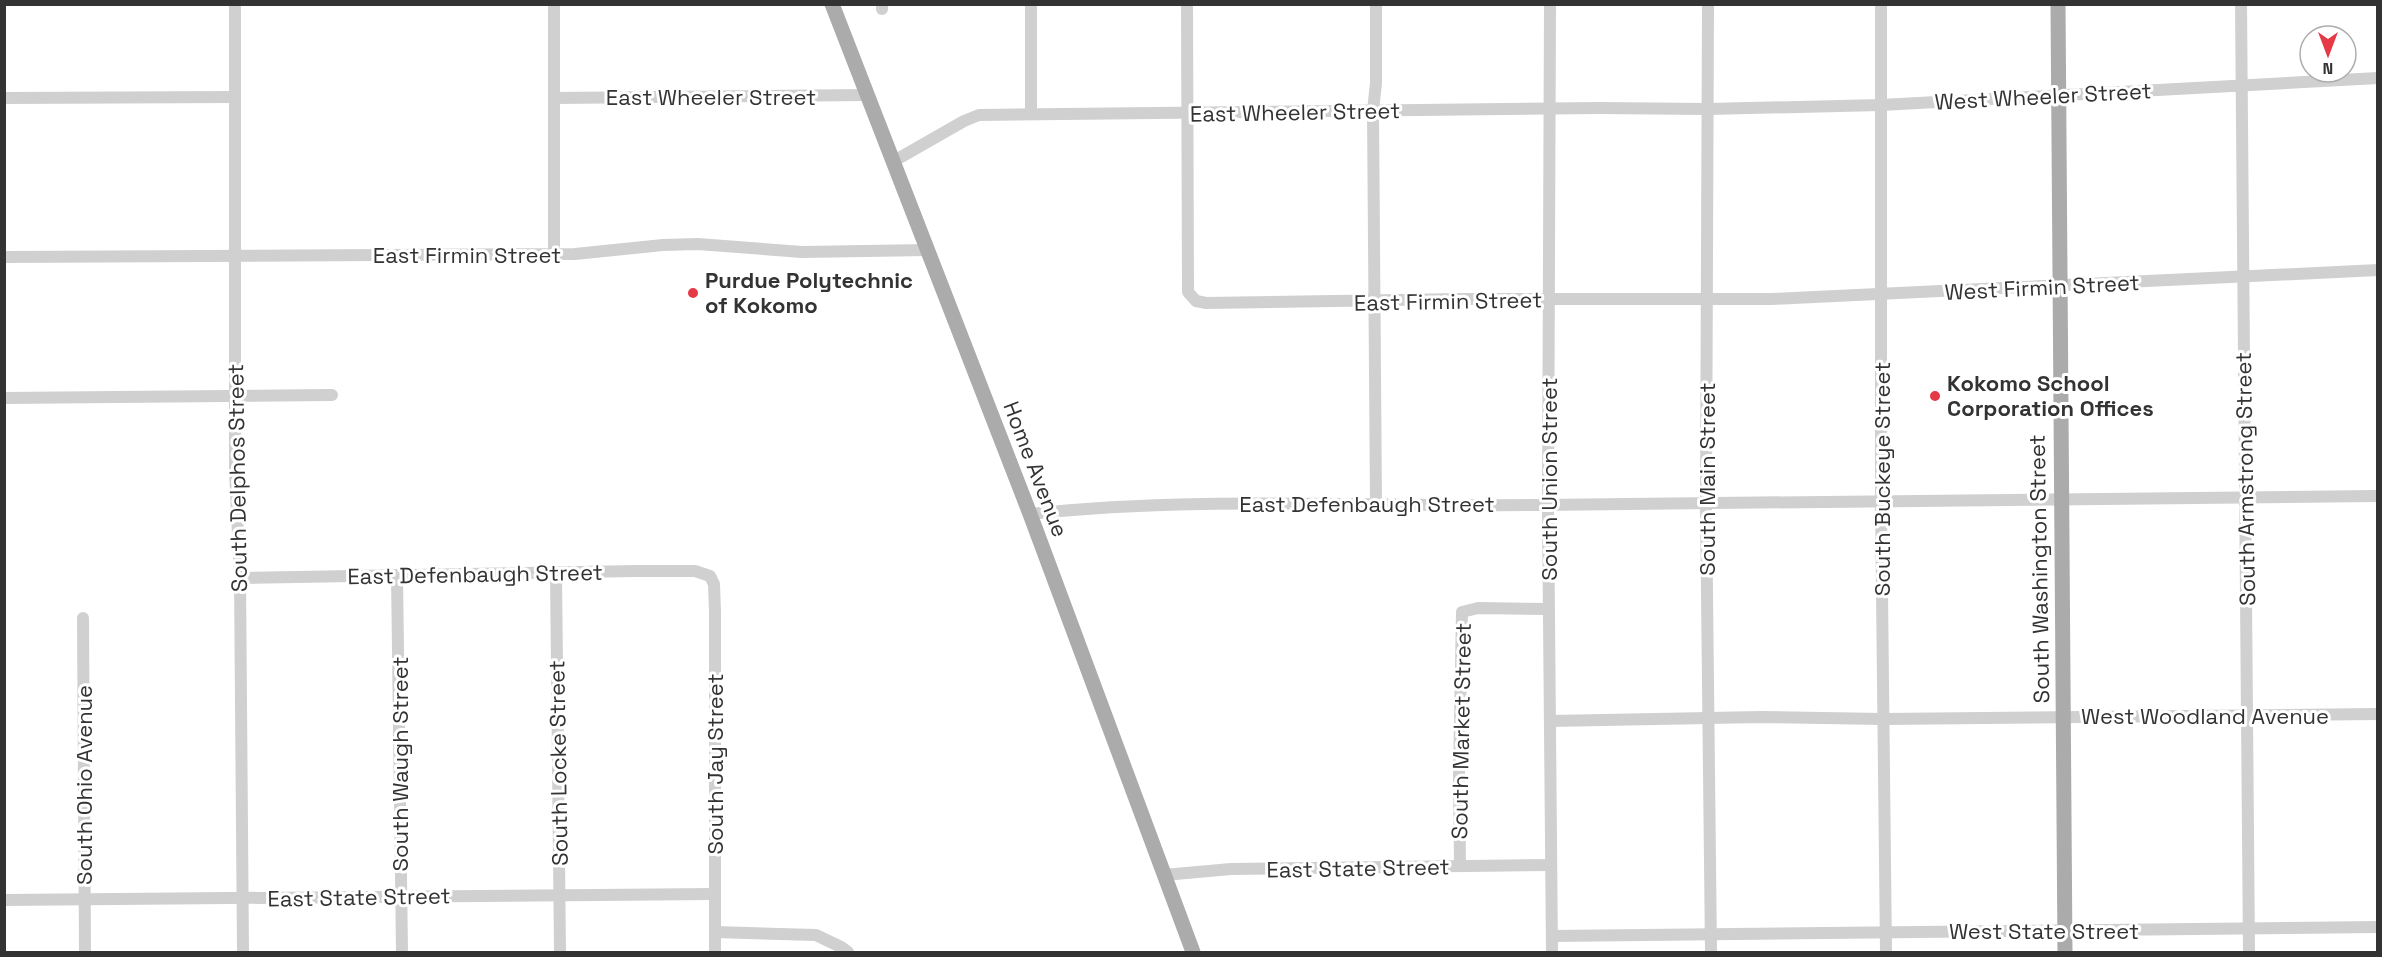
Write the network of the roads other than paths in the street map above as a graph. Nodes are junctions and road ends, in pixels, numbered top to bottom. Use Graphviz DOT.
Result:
graph roads {
  1 [pos="235,4"];
  2 [pos="555,4"];
  3 [pos="832,4"];
  4 [pos="1031,4"];
  5 [pos="1187,4"];
  6 [pos="1376,4"];
  7 [pos="1550,4"];
  8 [pos="1708,4"];
  9 [pos="1881,4"];
  10 [pos="2058,4"];
  11 [pos="2241,4"];
  12 [pos="2378,78"];
  13 [pos="2242,86"];
  14 [pos="868,95"];
  15 [pos="2058,95"];
  16 [pos="235,97"];
  17 [pos="4,98"];
  18 [pos="554,98"];
  19 [pos="1881,105"];
  20 [pos="1551,109"];
  21 [pos="1708,109"];
  22 [pos="1373,111"];
  23 [pos="1189,113"];
  24 [pos="1031,114"];
  25 [pos="894,161"];
  26 [pos="928,250"];
  27 [pos="554,254"];
  28 [pos="234,255"];
  29 [pos="4,257"];
  30 [pos="2378,270"];
  31 [pos="2243,276"];
  32 [pos="2059,285"];
  33 [pos="1881,295"];
  34 [pos="1707,299"];
  35 [pos="1549,300"];
  36 [pos="1373,301"];
  37 [pos="332,395"];
  38 [pos="234,396"];
  39 [pos="4,399"];
  40 [pos="2378,496"];
  41 [pos="2245,498"];
  42 [pos="2061,500"];
  43 [pos="1881,501"];
  44 [pos="1376,503"];
  45 [pos="1706,503"];
  46 [pos="1548,505"];
  47 [pos="1030,514"];
  48 [pos="556,573"];
  49 [pos="397,575"];
  50 [pos="710,576"];
  51 [pos="240,578"];
  52 [pos="1549,609"];
  53 [pos="83,618"];
  54 [pos="2378,714"];
  55 [pos="2247,716"];
  56 [pos="2063,717"];
  57 [pos="1709,718"];
  58 [pos="1883,719"];
  59 [pos="1550,721"];
  60 [pos="1551,865"];
  61 [pos="1460,866"];
  62 [pos="1164,875"];
  63 [pos="560,894"];
  64 [pos="714,894"];
  65 [pos="401,896"];
  66 [pos="243,899"];
  67 [pos="4,900"];
  68 [pos="84,900"];
  69 [pos="2378,927"];
  70 [pos="2249,928"];
  71 [pos="1886,932"];
  72 [pos="2065,932"];
  73 [pos="715,933"];
  74 [pos="1711,933"];
  75 [pos="1552,936"];
  76 [pos="85,952"];
  77 [pos="243,952"];
  78 [pos="402,952"];
  79 [pos="560,952"];
  80 [pos="715,952"];
  81 [pos="848,952"];
  82 [pos="1192,952"];
  83 [pos="1552,952"];
  84 [pos="1711,952"];
  85 [pos="1886,952"];
  86 [pos="2066,952"];
  87 [pos="2249,952"];
  1 -- 16 [label="street, South Delphos Street"];
  2 -- 18 [label="street"];
  3 -- 14 [label="main road, Home Avenue"];
  4 -- 24 [label="street"];
  5 -- 23 [label="street"];
  6 -- 22 [label="street"];
  7 -- 20 [label="street, South Union Street"];
  8 -- 21 [label="street, South Main Street"];
  9 -- 19 [label="street, South Buckeye Street"];
  10 -- 15 [label="main road, South Washington Street"];
  11 -- 13 [label="street, South Armstrong Street"];
  12 -- 13 [label="street, West Wheeler Street"];
  13 -- 15 [label="street, West Wheeler Street"];
  13 -- 31 [label="street, South Armstrong Street"];
  14 -- 18 [label="street, East Wheeler Street"];
  14 -- 25 [label="main road, Home Avenue"];
  15 -- 19 [label="street, West Wheeler Street"];
  15 -- 32 [label="main road, South Washington Street"];
  16 -- 17 [label="street"];
  16 -- 28 [label="street, South Delphos Street"];
  18 -- 27 [label="street"];
  19 -- 21 [label="street, West Wheeler Street"];
  19 -- 33 [label="street, South Buckeye Street"];
  20 -- 21 [label="street, East Wheeler Street"];
  20 -- 22 [label="street, East Wheeler Street"];
  20 -- 35 [label="street, South Union Street"];
  21 -- 34 [label="street, South Main Street"];
  22 -- 23 [label="street, East Wheeler Street"];
  22 -- 36 [label="street"];
  23 -- 24 [label="street, East Wheeler Street"];
  23 -- 36 [label="street, East Firmin Street"];
  24 -- 25 [label="street, East Wheeler Street"];
  25 -- 26 [label="main road, Home Avenue"];
  26 -- 27 [label="street, East Firmin Street"];
  26 -- 47 [label="main road, Home Avenue"];
  27 -- 28 [label="street, East Firmin Street"];
  28 -- 29 [label="street, East Firmin Street"];
  28 -- 38 [label="street, South Delphos Street"];
  30 -- 31 [label="street, West Firmin Street"];
  31 -- 32 [label="street, West Firmin Street"];
  31 -- 41 [label="street, South Armstrong Street"];
  32 -- 33 [label="street, West Firmin Street"];
  32 -- 42 [label="main road, South Washington Street"];
  33 -- 34 [label="street, West Firmin Street"];
  33 -- 43 [label="street, South Buckeye Street"];
  34 -- 35 [label="street, East Firmin Street"];
  34 -- 45 [label="street, South Main Street"];
  35 -- 36 [label="street, East Firmin Street"];
  35 -- 46 [label="street, South Union Street"];
  36 -- 44 [label="street"];
  37 -- 38 [label="street"];
  38 -- 39 [label="street"];
  38 -- 51 [label="street, South Delphos Street"];
  40 -- 41 [label="street, East Defenbaugh Street"];
  41 -- 42 [label="street, East Defenbaugh Street"];
  41 -- 55 [label="street, South Armstrong Street"];
  42 -- 43 [label="street, East Defenbaugh Street"];
  42 -- 56 [label="main road, South Washington Street"];
  43 -- 45 [label="street, East Defenbaugh Street"];
  43 -- 58 [label="street, South Buckeye Street"];
  44 -- 46 [label="street, East Defenbaugh Street"];
  44 -- 47 [label="street, East Defenbaugh Street"];
  45 -- 46 [label="street, East Defenbaugh Street"];
  45 -- 57 [label="street, South Main Street"];
  46 -- 52 [label="street, South Union Street"];
  47 -- 62 [label="main road, Home Avenue"];
  48 -- 49 [label="street, East Defenbaugh Street"];
  48 -- 50 [label="street, East Defenbaugh Street"];
  48 -- 63 [label="street, South Locke Street"];
  49 -- 51 [label="street, East Defenbaugh Street"];
  49 -- 65 [label="street, South Waugh Street"];
  50 -- 64 [label="street, South Jay Street"];
  51 -- 66 [label="street, South Delphos Street"];
  52 -- 59 [label="street, South Union Street"];
  52 -- 61 [label="street, South Market Street"];
  53 -- 68 [label="street, South Ohio Avenue"];
  54 -- 55 [label="street, West Woodland Avenue"];
  55 -- 56 [label="street, West Woodland Avenue"];
  55 -- 70 [label="street, South Armstrong Street"];
  56 -- 58 [label="street, West Woodland Avenue"];
  56 -- 72 [label="main road, South Washington Street"];
  57 -- 58 [label="street, West Woodland Avenue"];
  57 -- 59 [label="street, West Woodland Avenue"];
  57 -- 74 [label="street, South Main Street"];
  58 -- 71 [label="street, South Buckeye Street"];
  59 -- 60 [label="street, South Union Street"];
  60 -- 61 [label="street, East State Street"];
  60 -- 75 [label="street, South Union Street"];
  61 -- 62 [label="street, East State Street"];
  62 -- 82 [label="main road, Home Avenue"];
  63 -- 64 [label="street, East State Street"];
  63 -- 65 [label="street, East State Street"];
  63 -- 79 [label="street, South Locke Street"];
  64 -- 73 [label="street, South Jay Street"];
  65 -- 66 [label="street, East State Street"];
  65 -- 78 [label="street, South Waugh Street"];
  66 -- 68 [label="street, East State Street"];
  66 -- 77 [label="street, South Delphos Street"];
  67 -- 68 [label="street, East State Street"];
  68 -- 76 [label="street, South Ohio Avenue"];
  69 -- 70 [label="street, West State Street"];
  70 -- 72 [label="street, West State Street"];
  70 -- 87 [label="street, South Armstrong Street"];
  71 -- 72 [label="street, West State Street"];
  71 -- 74 [label="street, West State Street"];
  71 -- 85 [label="street, South Buckeye Street"];
  72 -- 86 [label="main road, South Washington Street"];
  73 -- 80 [label="street, South Jay Street"];
  73 -- 81 [label="street"];
  74 -- 75 [label="street"];
  74 -- 84 [label="street, South Main Street"];
  75 -- 83 [label="street, South Union Street"];
}
